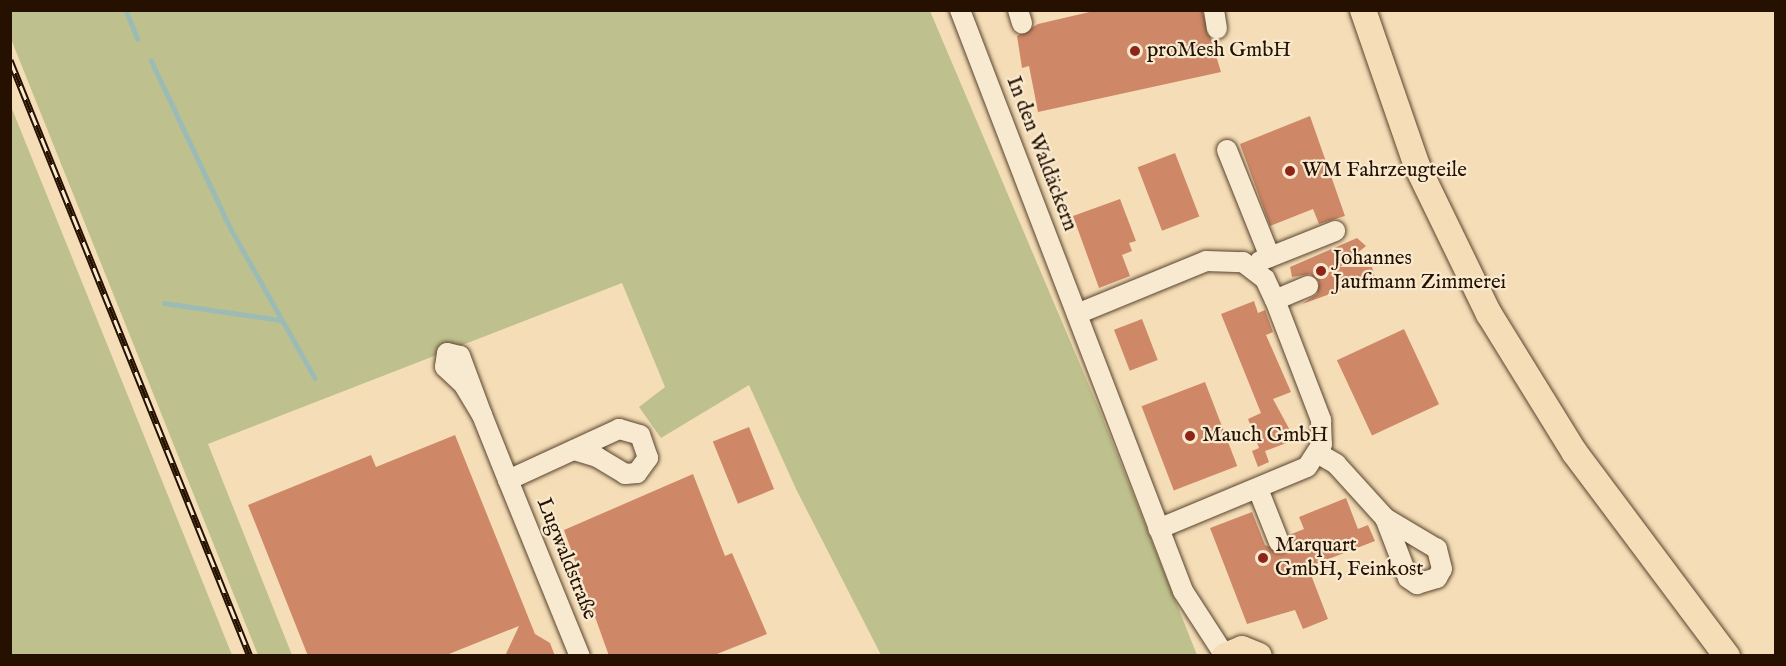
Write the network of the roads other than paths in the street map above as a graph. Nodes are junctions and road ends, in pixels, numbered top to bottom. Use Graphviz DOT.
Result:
graph roads {
  1 [pos="960,10"];
  2 [pos="1363,10"];
  3 [pos="1227,150"];
  4 [pos="1335,231"];
  5 [pos="1270,257"];
  6 [pos="1249,266"];
  7 [pos="1308,286"];
  8 [pos="1275,300"];
  9 [pos="1077,314"];
  10 [pos="482,415"];
  11 [pos="574,450"];
  12 [pos="1318,454"];
  13 [pos="508,480"];
  14 [pos="1258,489"];
  15 [pos="1385,518"];
  16 [pos="1158,528"];
  17 [pos="1279,542"];
  18 [pos="580,656"];
  19 [pos="1225,656"];
  20 [pos="1259,656"];
  21 [pos="1727,656"];
  1 -- 9 [label="street, In den Waldäckern"];
  2 -- 21 [label="main road"];
  3 -- 5 [label="street"];
  4 -- 5 [label="street"];
  5 -- 6 [label="street"];
  6 -- 8 [label="street"];
  6 -- 9 [label="street"];
  7 -- 8 [label="street"];
  8 -- 12 [label="street"];
  9 -- 16 [label="street, In den Waldäckern"];
  10 -- 13 [label="street, Lugwaldstraße"];
  11 -- 13 [label="street, Lugwaldstraße"];
  12 -- 14 [label="street"];
  12 -- 15 [label="street"];
  13 -- 18 [label="street, Lugwaldstraße"];
  14 -- 16 [label="street"];
  14 -- 17 [label="street"];
  16 -- 19 [label="street, In den Waldäckern"];
  19 -- 20 [label="main road"];
}
